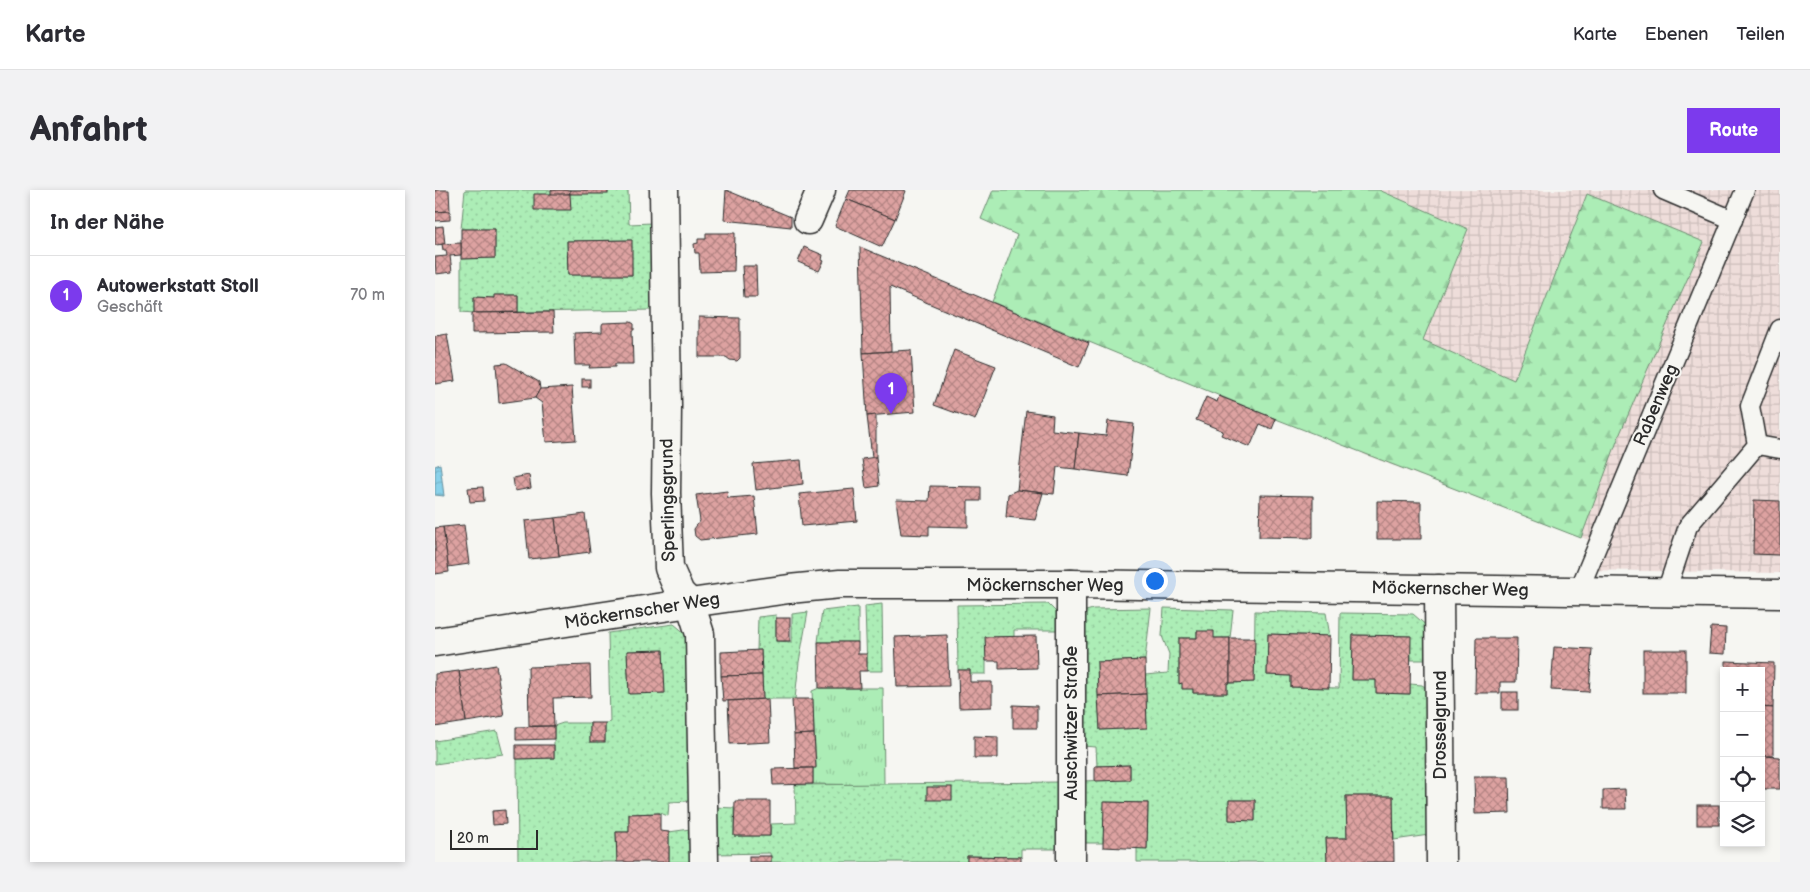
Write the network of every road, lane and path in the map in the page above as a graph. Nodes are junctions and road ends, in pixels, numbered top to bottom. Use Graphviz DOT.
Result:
graph roads {
  1 [pos="663,190"];
  2 [pos="821,190"];
  3 [pos="1663,190"];
  4 [pos="1745,190"];
  5 [pos="808,220"];
  6 [pos="1733,220"];
  7 [pos="1780,329"];
  8 [pos="1757,445"];
  9 [pos="1780,449"];
  10 [pos="1071,584"];
  11 [pos="1439,589"];
  12 [pos="1579,590"];
  13 [pos="1666,592"];
  14 [pos="1780,594"];
  15 [pos="690,603"];
  16 [pos="435,642"];
  17 [pos="704,862"];
  18 [pos="1071,862"];
  19 [pos="1441,862"];
  1 -- 15 [label="street, Sperlingsgrund"];
  2 -- 5 [label="street"];
  3 -- 6 [label="lane"];
  4 -- 6 [label="lane, Rabenweg"];
  6 -- 12 [label="lane, Rabenweg"];
  7 -- 8 [label="lane"];
  8 -- 9 [label="lane"];
  8 -- 13 [label="lane"];
  10 -- 11 [label="street, Möckernscher Weg"];
  10 -- 15 [label="street, Möckernscher Weg"];
  10 -- 18 [label="street, Auschwitzer Straße"];
  11 -- 12 [label="street, Möckernscher Weg"];
  11 -- 19 [label="street, Drosselgrund"];
  12 -- 13 [label="street, Möckernscher Weg"];
  13 -- 14 [label="street, Möckernscher Weg"];
  15 -- 16 [label="street, Möckernscher Weg"];
  15 -- 17 [label="street, Sperlingsgrund"];
}
